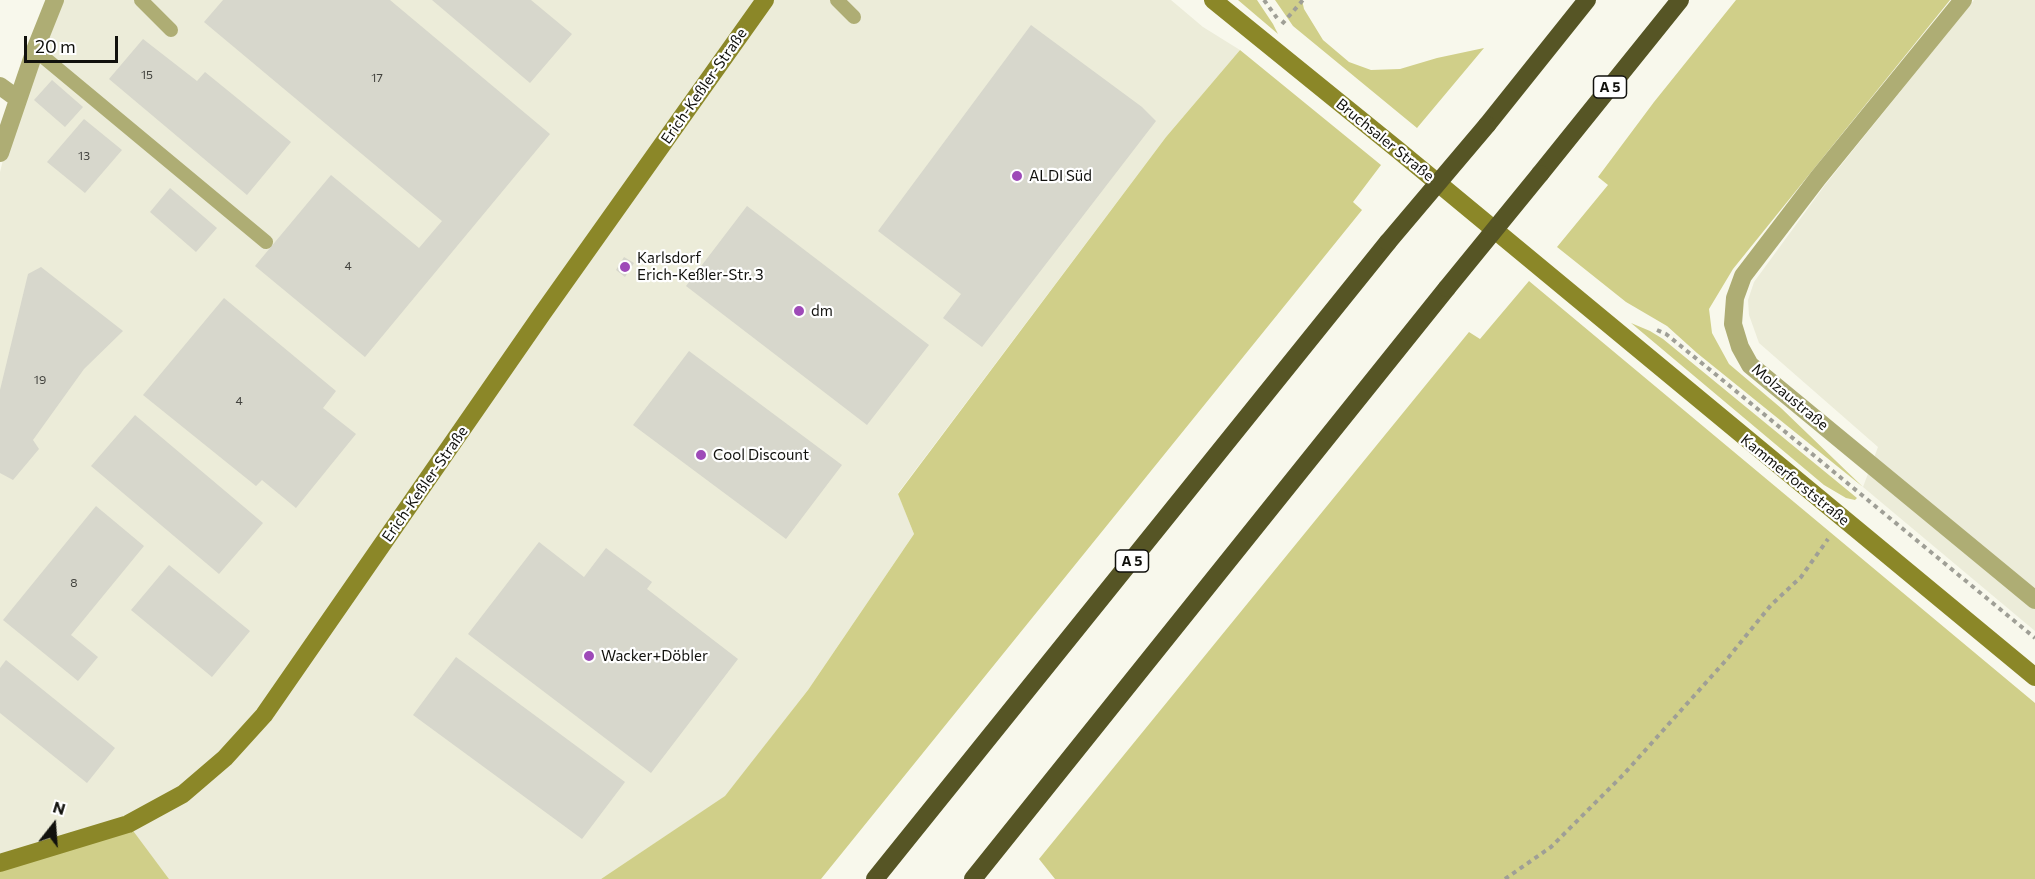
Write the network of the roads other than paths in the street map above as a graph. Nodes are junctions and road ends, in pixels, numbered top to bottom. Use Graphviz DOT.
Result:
graph roads {
  1 [pos="55,0"];
  2 [pos="141,0"];
  3 [pos="765,0"];
  4 [pos="837,0"];
  5 [pos="1212,0"];
  6 [pos="1587,0"];
  7 [pos="1680,0"];
  8 [pos="1963,0"];
  9 [pos="854,17"];
  10 [pos="171,30"];
  11 [pos="35,50"];
  12 [pos="0,86"];
  13 [pos="18,99"];
  14 [pos="0,153"];
  15 [pos="266,242"];
  16 [pos="1555,282"];
  17 [pos="2035,600"];
  18 [pos="2035,677"];
  19 [pos="0,863"];
  20 [pos="875,879"];
  21 [pos="973,879"];
  1 -- 11 [label="street"];
  2 -- 10 [label="lane"];
  3 -- 19 [label="street, Erich-Keßler-Straße"];
  4 -- 9 [label="lane"];
  5 -- 16 [label="street, Bruchsaler Straße"];
  6 -- 20 [label="highway, A 5, bridge"];
  7 -- 21 [label="highway, A 5, bridge"];
  8 -- 17 [label="street, Molzaustraße"];
  11 -- 13 [label="street"];
  11 -- 15 [label="lane"];
  12 -- 13 [label="street"];
  13 -- 14 [label="street"];
  16 -- 18 [label="street, Kammerforststraße"];
}
